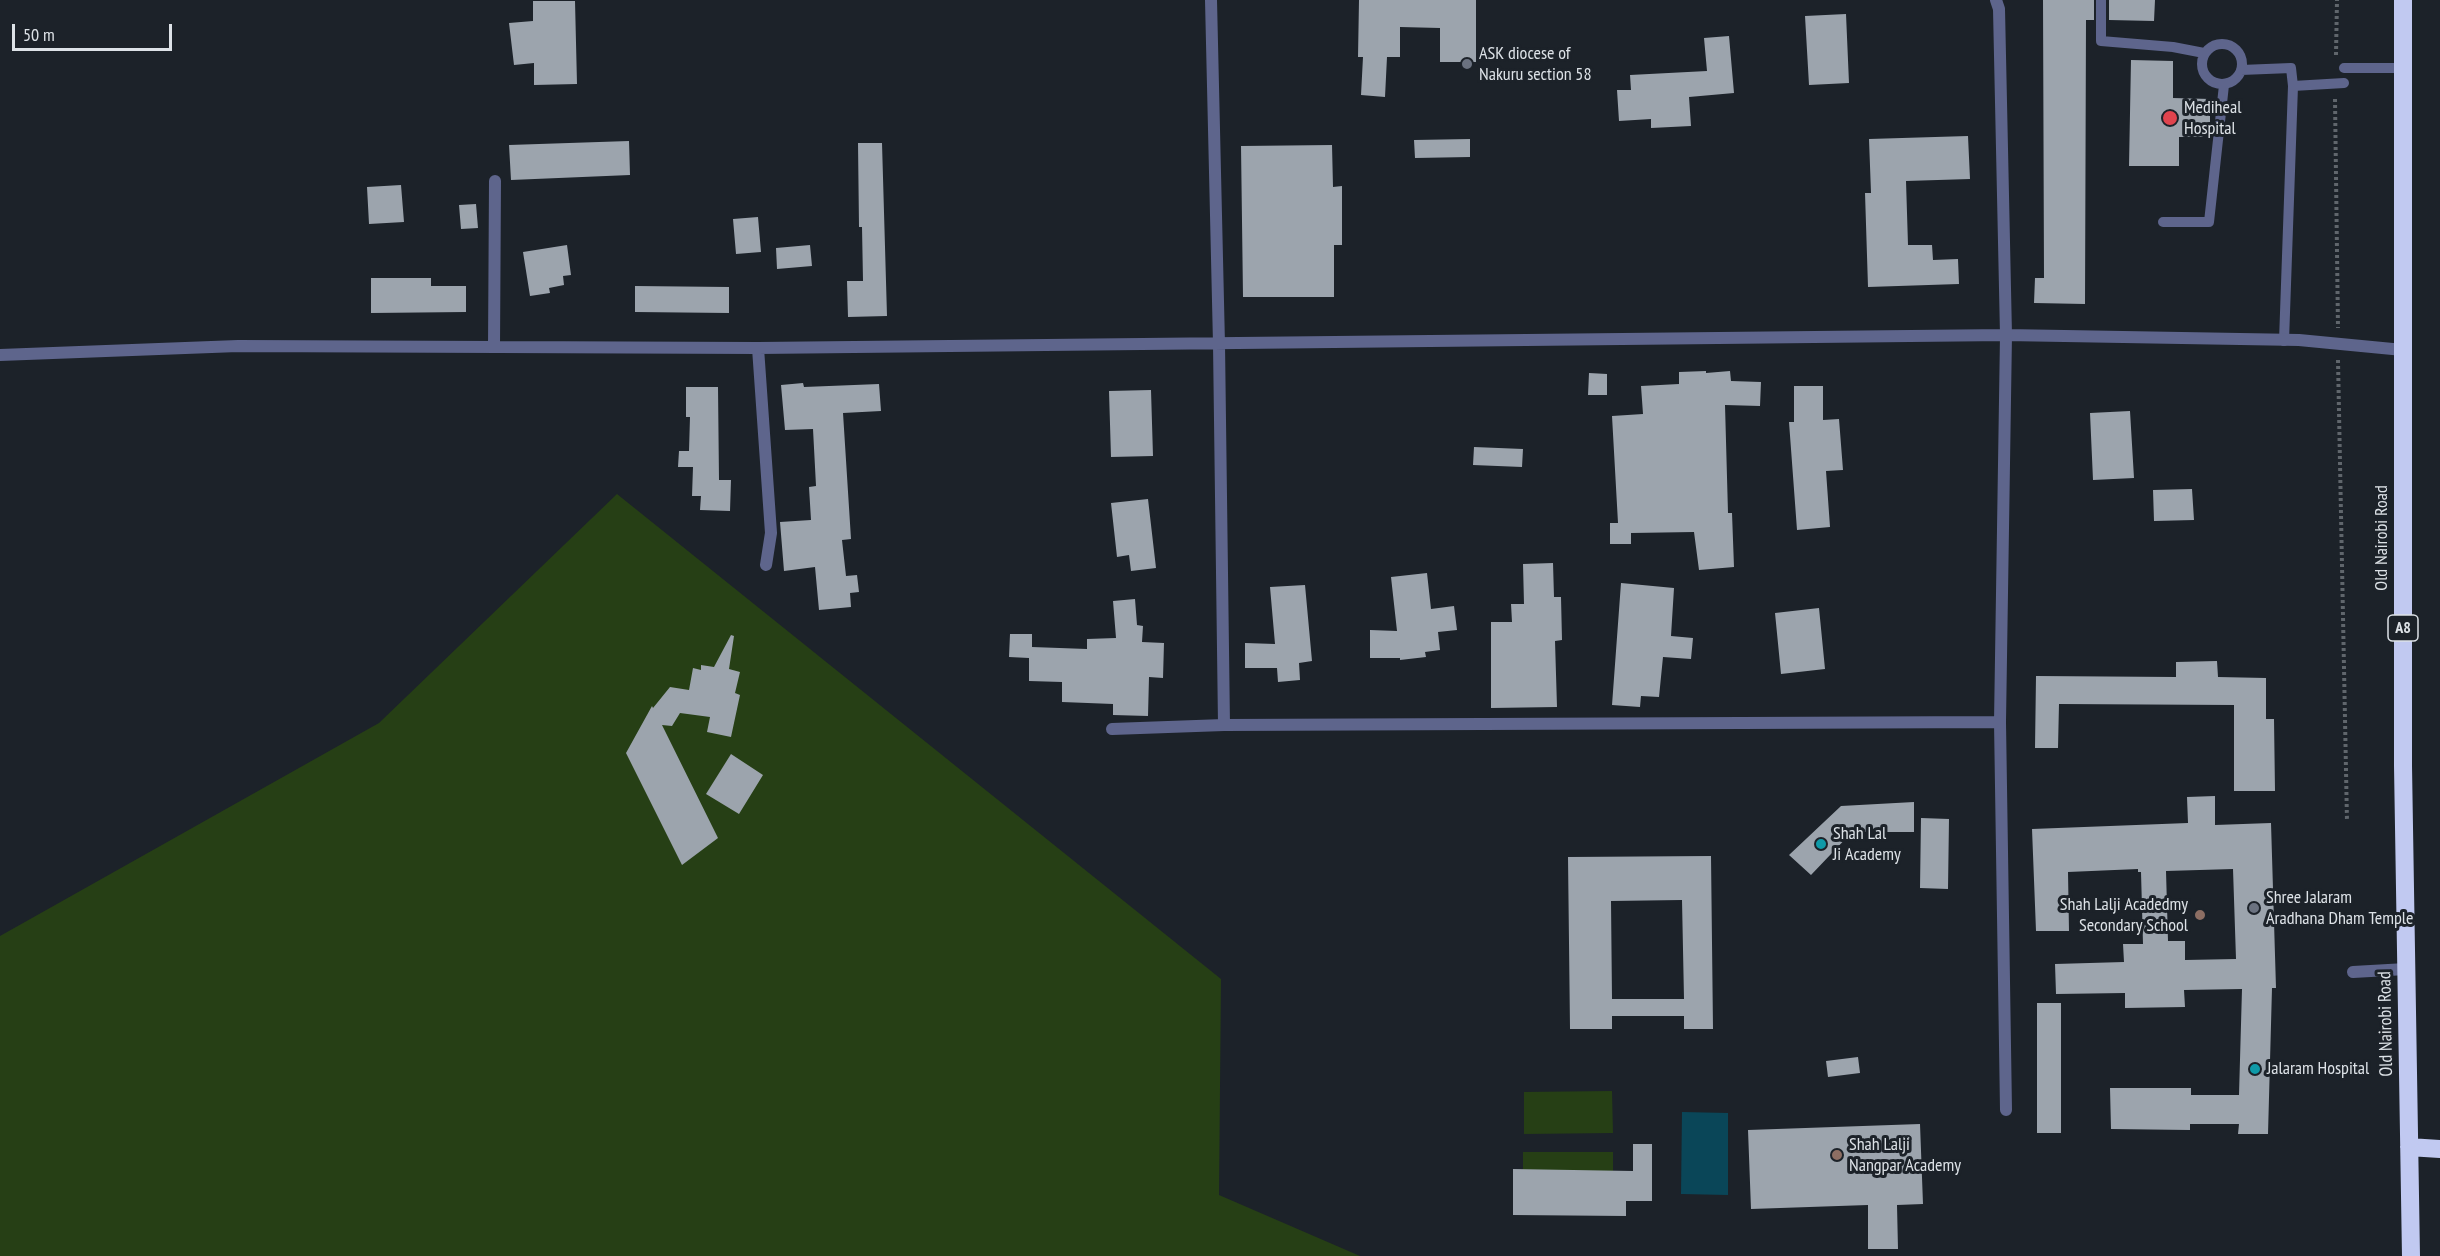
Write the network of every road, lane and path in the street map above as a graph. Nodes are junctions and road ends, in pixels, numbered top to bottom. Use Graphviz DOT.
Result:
graph roads {
  1 [pos="1211,0"];
  2 [pos="1996,0"];
  3 [pos="2101,0"];
  4 [pos="2337,0"];
  5 [pos="2403,0"];
  6 [pos="2204,53"];
  7 [pos="2344,68"];
  8 [pos="2403,68"];
  9 [pos="2241,70"];
  10 [pos="2339,83"];
  11 [pos="2224,85"];
  12 [pos="2293,86"];
  13 [pos="495,182"];
  14 [pos="2163,222"];
  15 [pos="2006,335"];
  16 [pos="2284,341"];
  17 [pos="2338,343"];
  18 [pos="1219,344"];
  19 [pos="494,347"];
  20 [pos="758,348"];
  21 [pos="2403,350"];
  22 [pos="0,355"];
  23 [pos="766,565"];
  24 [pos="2000,722"];
  25 [pos="1224,725"];
  26 [pos="1112,729"];
  27 [pos="2346,821"];
  28 [pos="2406,969"];
  29 [pos="2353,972"];
  30 [pos="2006,1110"];
  31 [pos="2409,1147"];
  32 [pos="2440,1149"];
  33 [pos="2411,1256"];
  1 -- 18 [label="street"];
  2 -- 15 [label="street"];
  3 -- 6 [label="lane"];
  4 -- 10 [label="path"];
  5 -- 8 [label="highway, Old Nairobi Road / A8"];
  6 -- 9 [label="lane"];
  6 -- 11 [label="lane"];
  7 -- 8 [label="lane"];
  8 -- 21 [label="highway, Old Nairobi Road / A8"];
  9 -- 11 [label="lane"];
  9 -- 12 [label="lane"];
  10 -- 12 [label="lane"];
  10 -- 17 [label="path"];
  11 -- 14 [label="lane"];
  12 -- 16 [label="lane"];
  13 -- 19 [label="street"];
  15 -- 16 [label="street"];
  15 -- 18 [label="street"];
  15 -- 24 [label="street"];
  16 -- 17 [label="street"];
  17 -- 21 [label="street"];
  17 -- 27 [label="path"];
  18 -- 20 [label="street"];
  18 -- 25 [label="street"];
  19 -- 20 [label="street"];
  19 -- 22 [label="street"];
  20 -- 23 [label="street"];
  21 -- 28 [label="highway, Old Nairobi Road / A8"];
  24 -- 25 [label="street"];
  24 -- 30 [label="street"];
  25 -- 26 [label="street"];
  28 -- 29 [label="street"];
  28 -- 31 [label="highway, Old Nairobi Road / A8"];
  31 -- 32 [label="highway"];
  31 -- 33 [label="highway, Old Nairobi Road / A8"];
}
